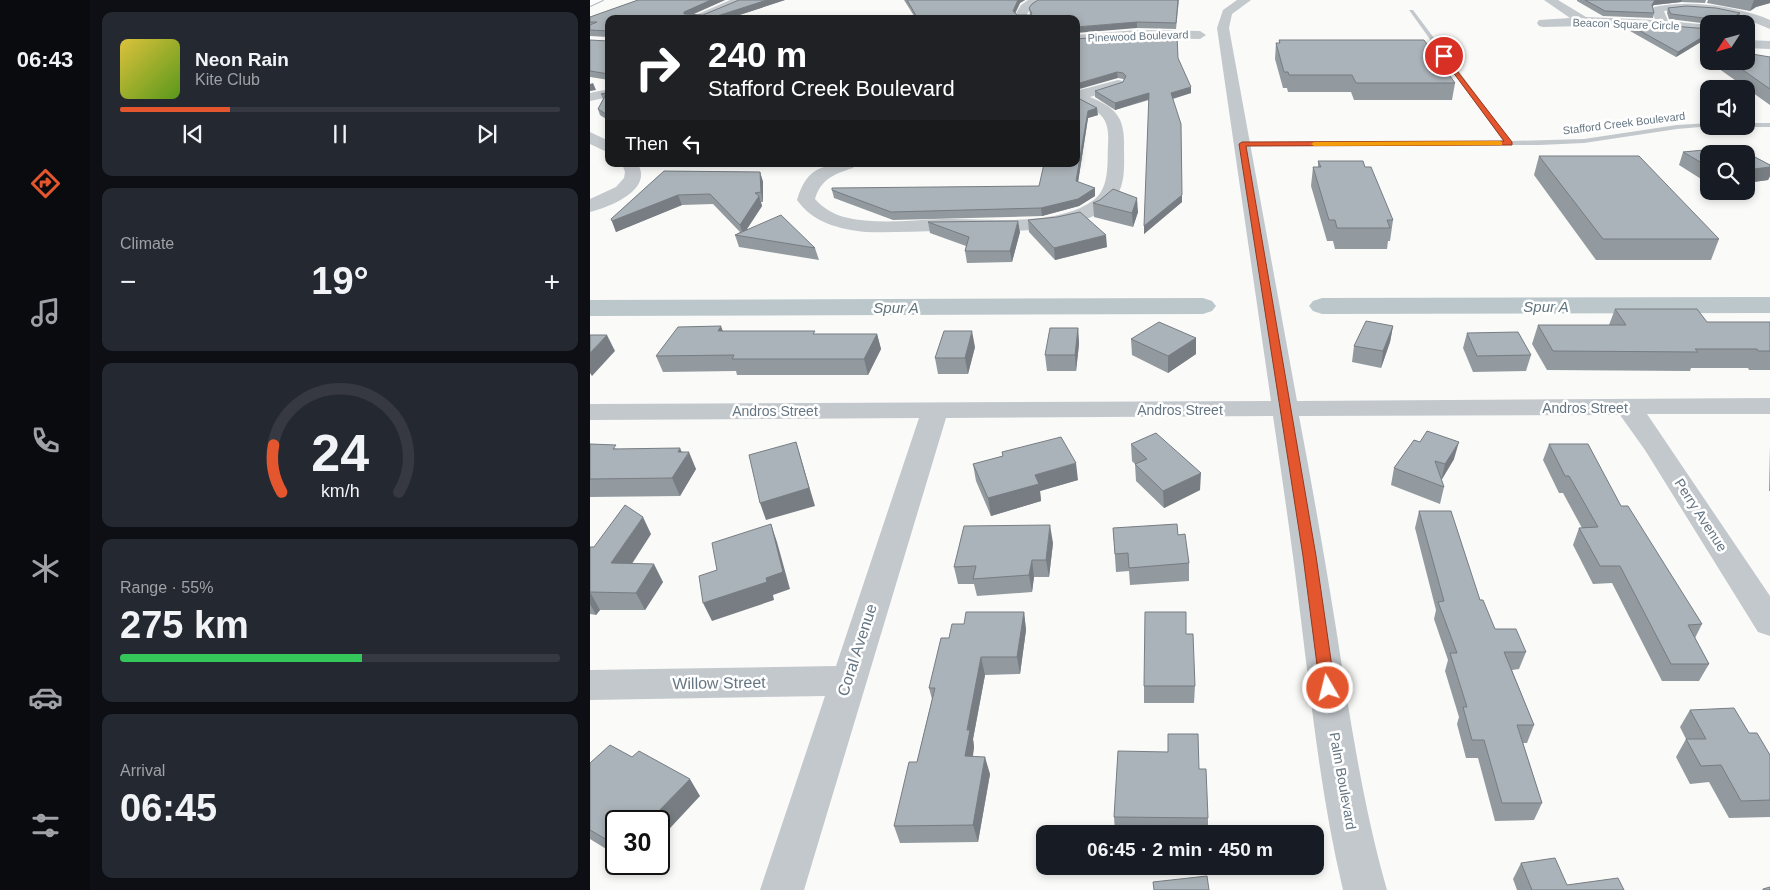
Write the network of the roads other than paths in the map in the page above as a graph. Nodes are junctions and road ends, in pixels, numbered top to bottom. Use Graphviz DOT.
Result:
graph roads {
  1 [pos="598,0"];
  2 [pos="1038,0"];
  3 [pos="1245,0"];
  4 [pos="706,1"];
  5 [pos="736,2"];
  6 [pos="590,3"];
  7 [pos="1411,11"];
  8 [pos="1546,12"];
  9 [pos="704,15"];
  10 [pos="1021,15"];
  11 [pos="1584,20"];
  12 [pos="1664,24"];
  13 [pos="1770,25"];
  14 [pos="1700,28"];
  15 [pos="1156,31"];
  16 [pos="1199,31"];
  17 [pos="1080,32"];
  18 [pos="1755,37"];
  19 [pos="1080,39"];
  20 [pos="1770,42"];
  21 [pos="1755,43"];
  22 [pos="1755,56"];
  23 [pos="1770,58"];
  24 [pos="1118,84"];
  25 [pos="605,94"];
  26 [pos="1080,95"];
  27 [pos="590,97"];
  28 [pos="1080,98"];
  29 [pos="1755,125"];
  30 [pos="1770,125"];
  31 [pos="1700,126"];
  32 [pos="590,137"];
  33 [pos="1509,143"];
  34 [pos="1242,144"];
  35 [pos="605,146"];
  36 [pos="633,167"];
  37 [pos="838,167"];
  38 [pos="590,206"];
  39 [pos="1770,406"];
  40 [pos="1629,408"];
  41 [pos="935,410"];
  42 [pos="1286,410"];
  43 [pos="590,412"];
  44 [pos="1770,623"];
  45 [pos="847,681"];
  46 [pos="590,686"];
  47 [pos="782,890"];
  48 [pos="1365,890"];
  1 -- 6 [label="main road"];
  2 -- 10 [label="street"];
  3 -- 34 [label="street, Palm Boulevard"];
  4 -- 5 [label="street"];
  5 -- 9 [label="street"];
  7 -- 33 [label="lane"];
  8 -- 11 [label="street"];
  8 -- 11 [label="street, Beacon Square Circle"];
  11 -- 12 [label="street, Beacon Square Circle"];
  12 -- 13 [label="street"];
  12 -- 14 [label="street, Beacon Square Circle"];
  15 -- 16 [label="street, Pinewood Boulevard"];
  15 -- 17 [label="street, Pinewood Boulevard"];
  15 -- 19 [label="street, Pinewood Boulevard"];
  18 -- 20 [label="street"];
  20 -- 21 [label="street"];
  22 -- 23 [label="street"];
  24 -- 26 [label="street"];
  25 -- 27 [label="street"];
  28 -- 37 [label="street"];
  29 -- 30 [label="lane"];
  31 -- 33 [label="lane, Stafford Creek Boulevard"];
  32 -- 35 [label="street"];
  33 -- 34 [label="lane, Stafford Creek Boulevard"];
  34 -- 42 [label="street, Palm Boulevard"];
  36 -- 38 [label="street"];
  39 -- 40 [label="street, Andros Street"];
  40 -- 42 [label="street, Andros Street"];
  40 -- 44 [label="street, Perry Avenue"];
  41 -- 42 [label="street, Andros Street"];
  41 -- 43 [label="street, Andros Street"];
  41 -- 45 [label="street, Coral Avenue"];
  42 -- 48 [label="street, Palm Boulevard"];
  45 -- 46 [label="street, Willow Street"];
  45 -- 47 [label="street, Coral Avenue"];
}
